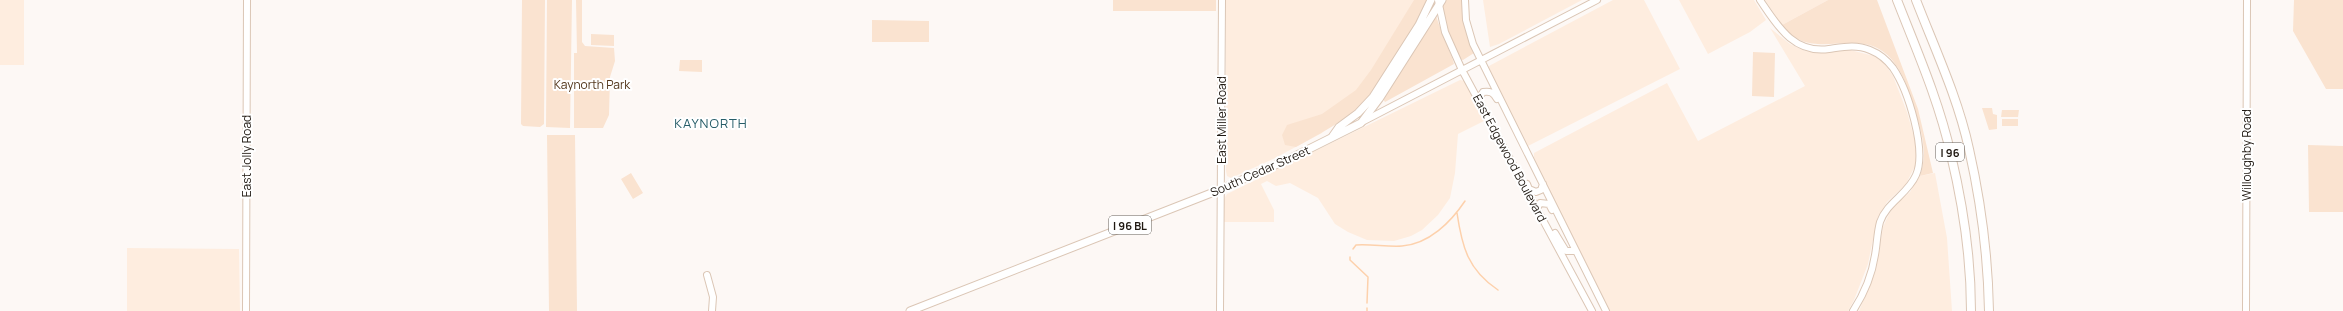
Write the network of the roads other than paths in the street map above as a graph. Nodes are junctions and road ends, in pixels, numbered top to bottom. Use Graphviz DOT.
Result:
graph roads {
  1 [pos="247,0"];
  2 [pos="1222,0"];
  3 [pos="1431,0"];
  4 [pos="1465,0"];
  5 [pos="1597,0"];
  6 [pos="1760,0"];
  7 [pos="1897,0"];
  8 [pos="1916,0"];
  9 [pos="2247,0"];
  10 [pos="1439,2"];
  11 [pos="1481,60"];
  12 [pos="1462,70"];
  13 [pos="1478,100"];
  14 [pos="1361,123"];
  15 [pos="1520,137"];
  16 [pos="1330,139"];
  17 [pos="1501,144"];
  18 [pos="1543,184"];
  19 [pos="1220,190"];
  20 [pos="1537,209"];
  21 [pos="1543,220"];
  22 [pos="1571,242"];
  23 [pos="1575,251"];
  24 [pos="707,275"];
  25 [pos="246,311"];
  26 [pos="712,311"];
  27 [pos="910,311"];
  28 [pos="1220,311"];
  29 [pos="1592,311"];
  30 [pos="1606,311"];
  31 [pos="1853,311"];
  32 [pos="1971,311"];
  33 [pos="1989,311"];
  34 [pos="2246,311"];
  1 -- 25 [label="street, East Jolly Road"];
  2 -- 19 [label="street, East Miller Road"];
  3 -- 16 [label="main road, I 96 BL"];
  4 -- 11 [label="street, East Edgewood Boulevard"];
  5 -- 11 [label="street, South Cedar Street"];
  6 -- 31 [label="street"];
  7 -- 32 [label="highway, I 96"];
  8 -- 33 [label="highway, I 96"];
  9 -- 34 [label="street, Willoughby Road"];
  10 -- 12 [label="street, East Edgewood Boulevard"];
  10 -- 14 [label="main road, I 96 BL"];
  11 -- 12 [label="street, South Cedar Street"];
  11 -- 15 [label="street, East Edgewood Boulevard"];
  12 -- 13 [label="street, East Edgewood Boulevard"];
  12 -- 14 [label="street, South Cedar Street"];
  13 -- 15 [label="street"];
  13 -- 17 [label="street, East Edgewood Boulevard"];
  14 -- 16 [label="main road, South Cedar Street / I 96 BL"];
  15 -- 18 [label="street, East Edgewood Boulevard"];
  16 -- 19 [label="main road, South Cedar Street / I 96 BL"];
  17 -- 18 [label="street"];
  17 -- 20 [label="street, East Edgewood Boulevard"];
  18 -- 22 [label="street, East Edgewood Boulevard"];
  19 -- 27 [label="main road, South Cedar Street / I 96 BL"];
  19 -- 28 [label="street, East Miller Road"];
  20 -- 21 [label="street, East Edgewood Boulevard"];
  20 -- 22 [label="street"];
  21 -- 23 [label="street"];
  21 -- 29 [label="street, East Edgewood Boulevard"];
  22 -- 23 [label="street, East Edgewood Boulevard"];
  23 -- 30 [label="street, East Edgewood Boulevard"];
  24 -- 26 [label="street"];
}
